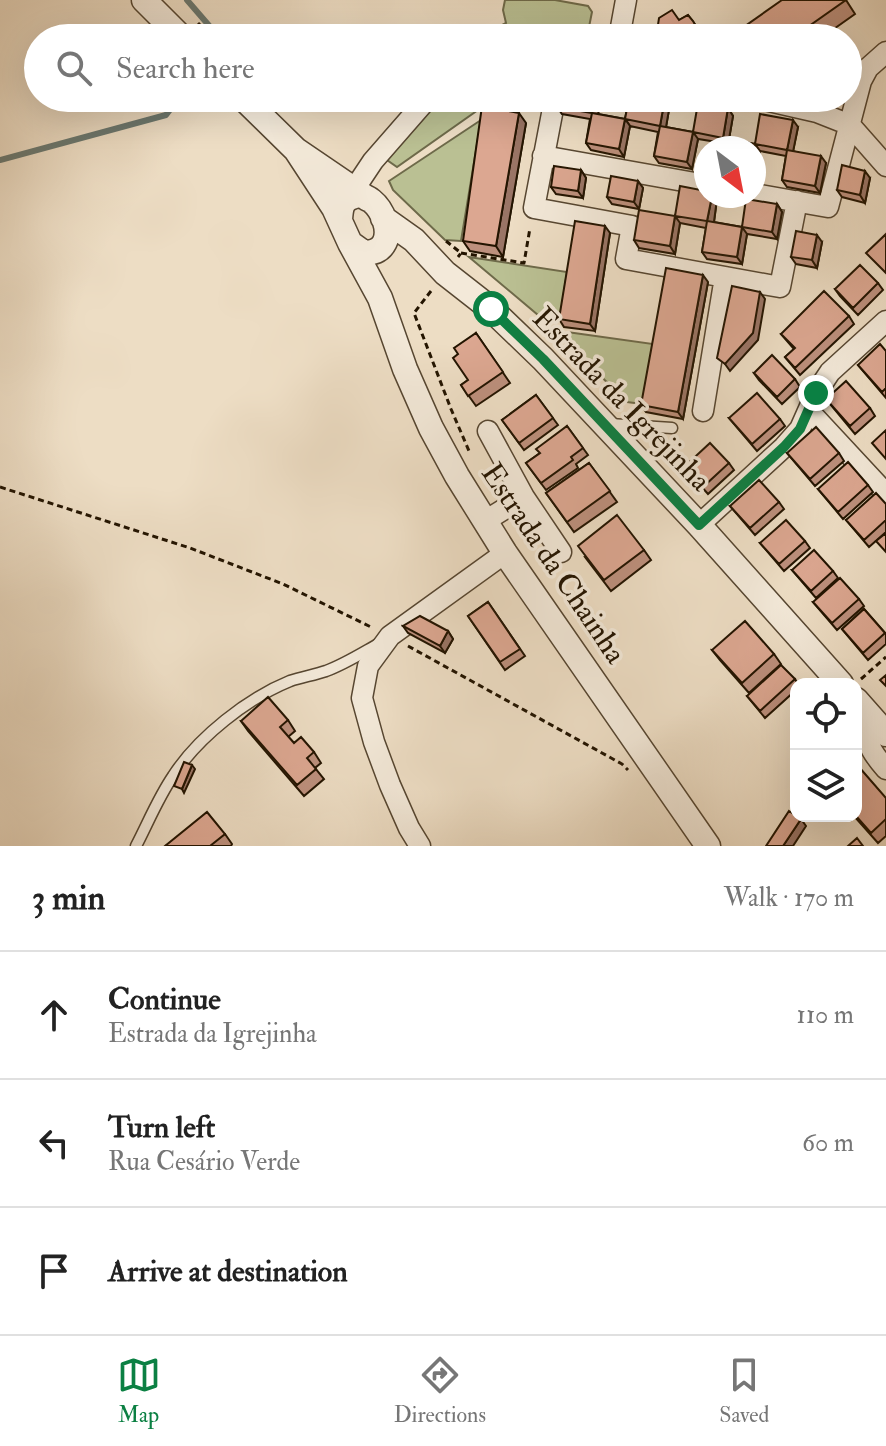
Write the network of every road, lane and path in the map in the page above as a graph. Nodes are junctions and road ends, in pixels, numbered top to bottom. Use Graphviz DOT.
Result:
graph roads {
  1 [pos="144,0"];
  2 [pos="626,0"];
  3 [pos="179,24"];
  4 [pos="622,24"];
  5 [pos="886,52"];
  6 [pos="862,79"];
  7 [pos="257,112"];
  8 [pos="416,112"];
  9 [pos="552,112"];
  10 [pos="817,112"];
  11 [pos="853,112"];
  12 [pos="850,125"];
  13 [pos="296,150"];
  14 [pos="543,156"];
  15 [pos="886,166"];
  16 [pos="694,183"];
  17 [pos="766,196"];
  18 [pos="797,201"];
  19 [pos="358,205"];
  20 [pos="534,208"];
  21 [pos="350,243"];
  22 [pos="381,249"];
  23 [pos="461,253"];
  24 [pos="445,273"];
  25 [pos="725,277"];
  26 [pos="380,298"];
  27 [pos="886,321"];
  28 [pos="703,411"];
  29 [pos="809,411"];
  30 [pos="604,424"];
  31 [pos="672,428"];
  32 [pos="488,431"];
  33 [pos="0,487"];
  34 [pos="886,494"];
  35 [pos="524,497"];
  36 [pos="485,521"];
  37 [pos="699,525"];
  38 [pos="561,552"];
  39 [pos="505,553"];
  40 [pos="390,636"];
  41 [pos="886,657"];
  42 [pos="836,678"];
  43 [pos="862,678"];
  44 [pos="862,707"];
  45 [pos="886,734"];
  46 [pos="622,764"];
  47 [pos="886,769"];
  48 [pos="136,846"];
  49 [pos="420,846"];
  50 [pos="708,846"];
  1 -- 3 [label="street"];
  2 -- 4 [label="street"];
  5 -- 6 [label="street"];
  7 -- 13 [label="street"];
  8 -- 19 [label="street"];
  9 -- 14 [label="street"];
  10 -- 12 [label="street"];
  11 -- 12 [label="street"];
  12 -- 15 [label="street"];
  12 -- 18 [label="street"];
  13 -- 19 [label="street"];
  13 -- 19 [label="street"];
  14 -- 16 [label="street"];
  14 -- 20 [label="street"];
  17 -- 18 [label="street"];
  18 -- 25 [label="street"];
  19 -- 21 [label="street"];
  19 -- 22 [label="street"];
  19 -- 24 [label="street"];
  20 -- 23 [label="path"];
  20 -- 25 [label="street"];
  21 -- 22 [label="street"];
  21 -- 26 [label="street"];
  22 -- 24 [label="street"];
  22 -- 26 [label="street"];
  24 -- 30 [label="street, Estrada da Igrejinha"];
  25 -- 28 [label="street"];
  26 -- 36 [label="street, Estrada da Chainha"];
  27 -- 29 [label="street"];
  29 -- 34 [label="street"];
  29 -- 37 [label="street"];
  30 -- 31 [label="lane"];
  30 -- 37 [label="street, Estrada da Igrejinha"];
  32 -- 35 [label="street"];
  33 -- 40 [label="path"];
  35 -- 36 [label="street"];
  35 -- 38 [label="street"];
  36 -- 39 [label="street, Estrada da Chainha"];
  37 -- 42 [label="street, Estrada da Igrejinha"];
  39 -- 40 [label="street"];
  39 -- 50 [label="street, Estrada da Chainha"];
  40 -- 46 [label="path"];
  40 -- 48 [label="lane"];
  40 -- 49 [label="street"];
  41 -- 43 [label="path"];
  44 -- 45 [label="street"];
  44 -- 47 [label="street"];
}
